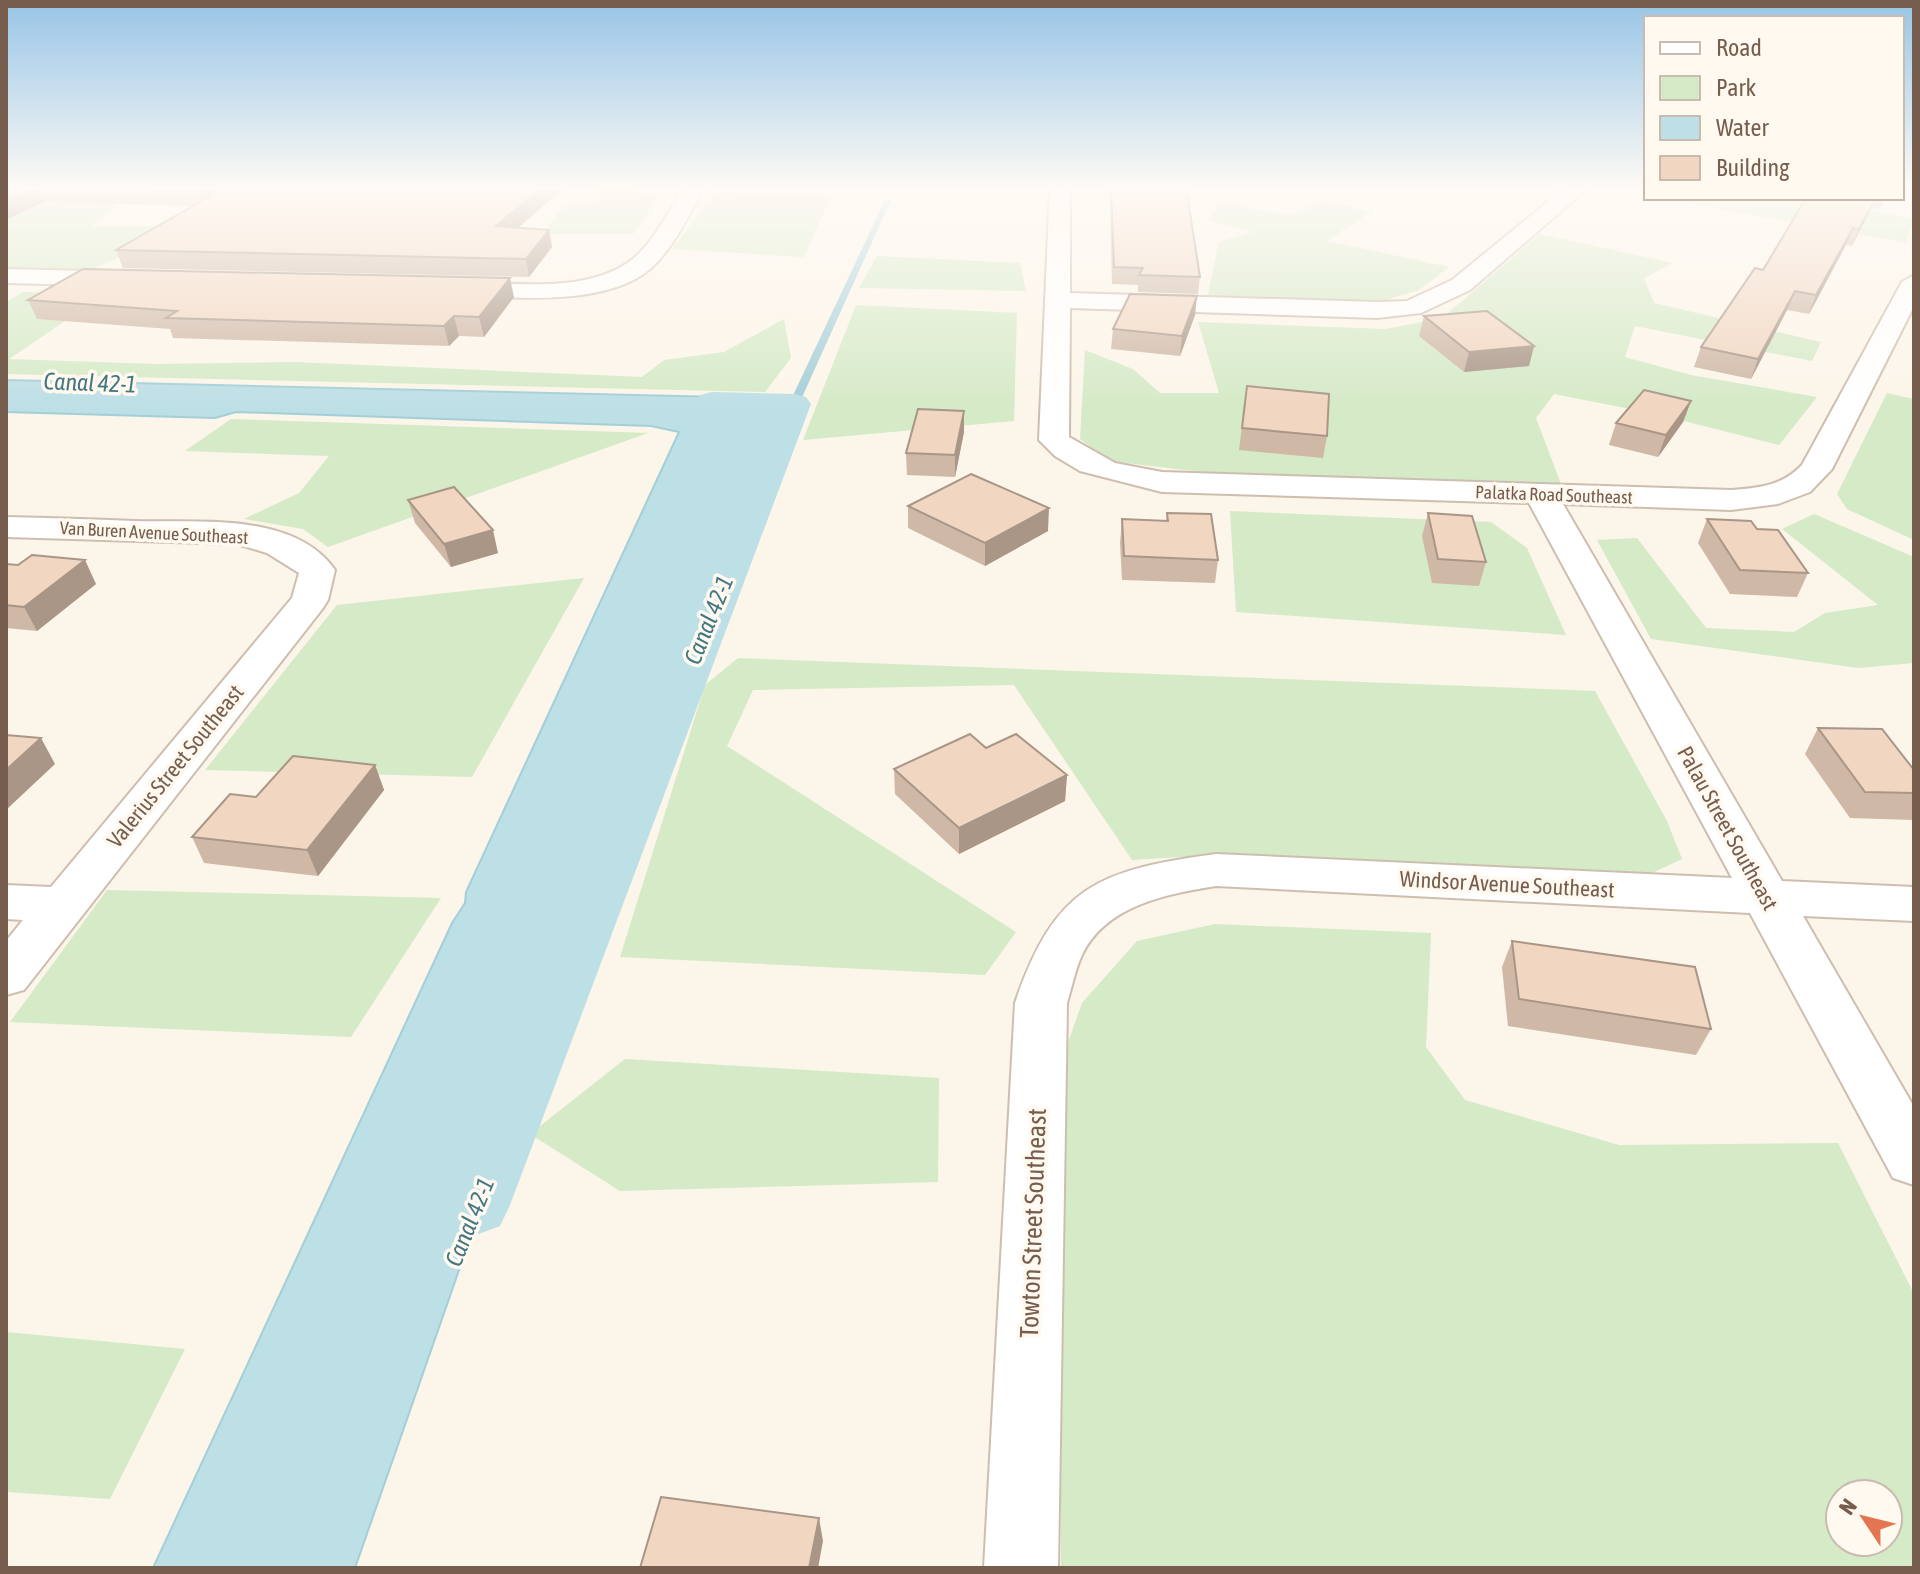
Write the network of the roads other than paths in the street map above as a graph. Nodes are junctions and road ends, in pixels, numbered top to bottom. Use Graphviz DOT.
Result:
graph roads {
  1 [pos="643,260"];
  2 [pos="1057,260"];
  3 [pos="1491,260"];
  4 [pos="6,276"];
  5 [pos="149,280"];
  6 [pos="1914,282"];
  7 [pos="434,287"];
  8 [pos="1055,300"];
  9 [pos="1541,495"];
  10 [pos="6,527"];
  11 [pos="298,553"];
  12 [pos="1766,896"];
  13 [pos="1105,899"];
  14 [pos="6,902"];
  15 [pos="1914,904"];
  16 [pos="63,905"];
  17 [pos="6,976"];
  18 [pos="1914,1160"];
  19 [pos="1021,1568"];
  1 -- 7 [label="street"];
  2 -- 8 [label="street"];
  3 -- 8 [label="street"];
  4 -- 5 [label="street"];
  6 -- 9 [label="street, Palatka Road Southeast"];
  8 -- 9 [label="street, Palatka Road Southeast"];
  9 -- 12 [label="street, Palau Street Southeast"];
  10 -- 11 [label="street, Van Buren Avenue Southeast"];
  11 -- 16 [label="street, Valerius Street Southeast"];
  12 -- 13 [label="street, Windsor Avenue Southeast"];
  12 -- 15 [label="street, Windsor Avenue Southeast"];
  12 -- 18 [label="street, Palau Street Southeast"];
  13 -- 19 [label="street, Towton Street Southeast"];
  14 -- 16 [label="street"];
  16 -- 17 [label="street, Valerius Street Southeast"];
}
